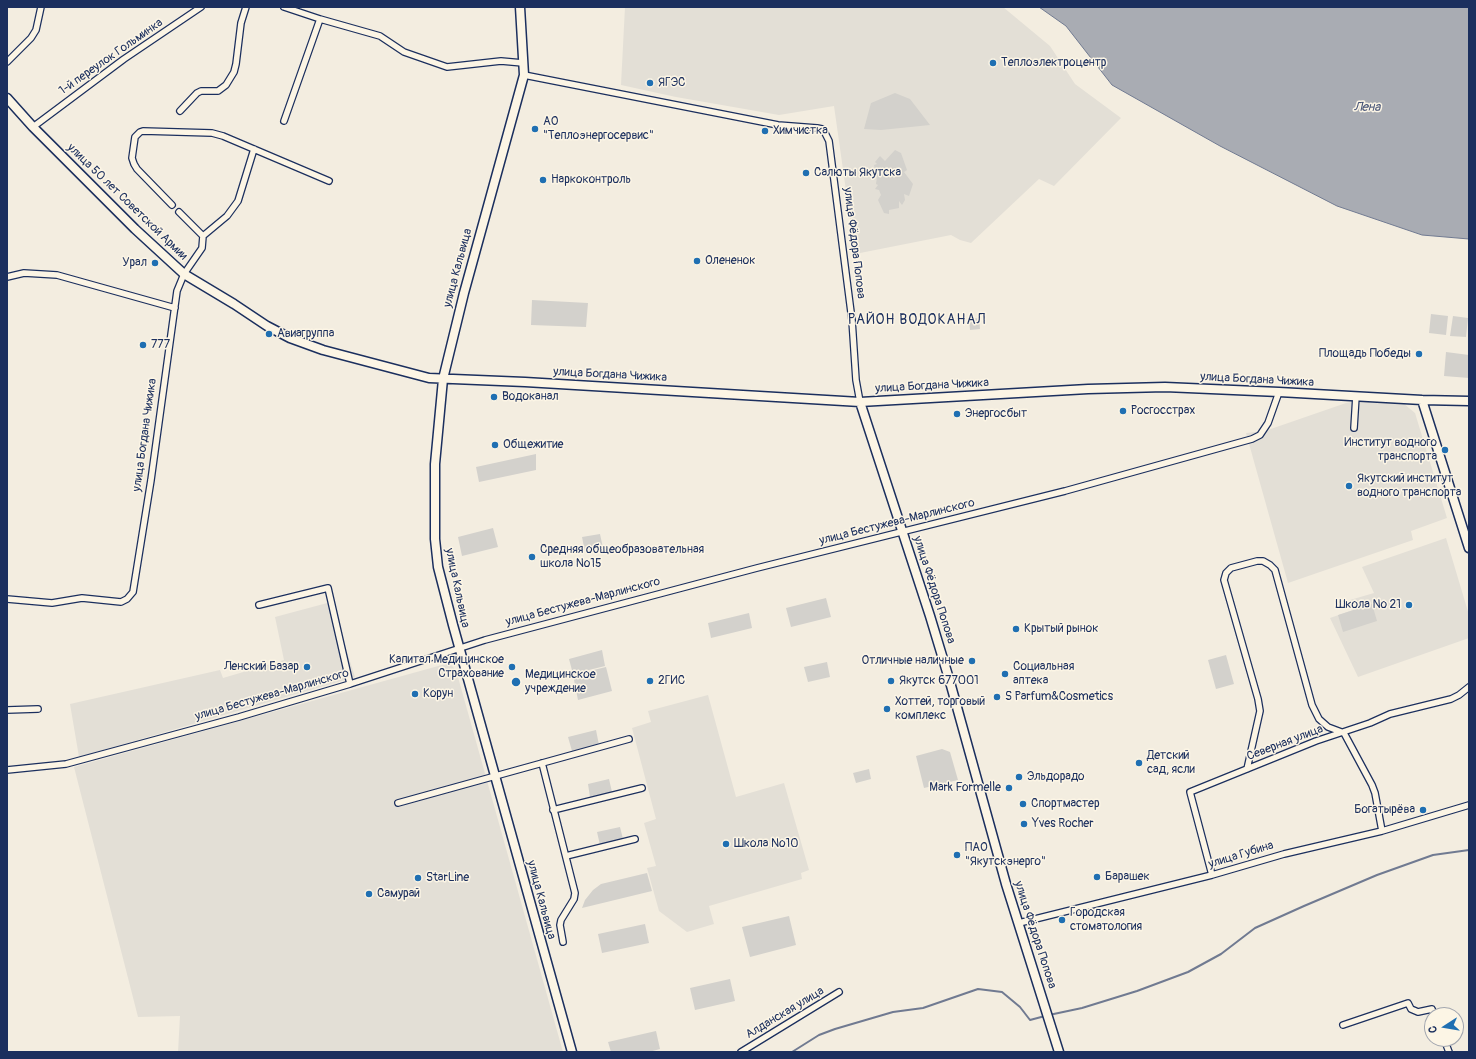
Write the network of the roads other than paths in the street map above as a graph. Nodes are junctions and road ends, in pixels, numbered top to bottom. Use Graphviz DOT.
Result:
graph roads {
  1 [pos="40,7"];
  2 [pos="201,7"];
  3 [pos="246,7"];
  4 [pos="284,7"];
  5 [pos="520,7"];
  6 [pos="320,19"];
  7 [pos="7,62"];
  8 [pos="523,62"];
  9 [pos="524,76"];
  10 [pos="7,98"];
  11 [pos="180,111"];
  12 [pos="284,121"];
  13 [pos="33,127"];
  14 [pos="254,149"];
  15 [pos="329,181"];
  16 [pos="172,205"];
  17 [pos="179,212"];
  18 [pos="203,236"];
  19 [pos="184,274"];
  20 [pos="7,277"];
  21 [pos="175,308"];
  22 [pos="443,379"];
  23 [pos="1279,392"];
  24 [pos="1356,396"];
  25 [pos="1422,400"];
  26 [pos="1469,401"];
  27 [pos="860,402"];
  28 [pos="1354,428"];
  29 [pos="902,532"];
  30 [pos="1469,548"];
  31 [pos="7,599"];
  32 [pos="259,605"];
  33 [pos="459,648"];
  34 [pos="350,684"];
  35 [pos="1469,687"];
  36 [pos="38,709"];
  37 [pos="7,710"];
  38 [pos="1344,733"];
  39 [pos="629,739"];
  40 [pos="542,763"];
  41 [pos="7,770"];
  42 [pos="1246,770"];
  43 [pos="494,776"];
  44 [pos="642,788"];
  45 [pos="398,802"];
  46 [pos="1469,805"];
  47 [pos="553,810"];
  48 [pos="1382,830"];
  49 [pos="635,839"];
  50 [pos="566,856"];
  51 [pos="1212,875"];
  52 [pos="1019,923"];
  53 [pos="563,942"];
  54 [pos="839,992"];
  55 [pos="1424,1011"];
  56 [pos="1343,1025"];
  57 [pos="572,1052"];
  58 [pos="741,1052"];
  59 [pos="1059,1052"];
  1 -- 7 [label="street"];
  2 -- 13 [label="street, 1-й переулок Гольминка"];
  3 -- 11 [label="street"];
  4 -- 6 [label="street"];
  5 -- 8 [label="street, улица Кальвица"];
  6 -- 8 [label="street"];
  6 -- 12 [label="street"];
  8 -- 9 [label="street, улица Кальвица"];
  9 -- 22 [label="street, улица Кальвица"];
  9 -- 27 [label="street, улица Фёдора Попова"];
  10 -- 13 [label="street, улица 50 лет Советской Армии"];
  13 -- 19 [label="street, улица 50 лет Советской Армии"];
  14 -- 15 [label="street"];
  14 -- 16 [label="street"];
  14 -- 18 [label="street"];
  17 -- 18 [label="street"];
  18 -- 19 [label="street, улица Богдана Чижика"];
  19 -- 21 [label="street, улица Богдана Чижика"];
  19 -- 22 [label="street, улица 50 лет Советской Армии"];
  20 -- 21 [label="street"];
  21 -- 31 [label="street, улица Богдана Чижика"];
  22 -- 27 [label="street, улица Богдана Чижика"];
  22 -- 33 [label="street, улица Кальвица"];
  23 -- 24 [label="street, улица Богдана Чижика"];
  23 -- 27 [label="street, улица Богдана Чижика"];
  23 -- 29 [label="street, улица Бестужева-Марлинского"];
  24 -- 25 [label="street, улица Богдана Чижика"];
  24 -- 28 [label="street"];
  25 -- 26 [label="street, улица Богдана Чижика"];
  25 -- 30 [label="street"];
  27 -- 29 [label="street, улица Фёдора Попова"];
  29 -- 33 [label="street, улица Бестужева-Марлинского"];
  29 -- 52 [label="street, улица Фёдора Попова"];
  32 -- 34 [label="street"];
  33 -- 34 [label="street, улица Бестужева-Марлинского"];
  33 -- 43 [label="street, улица Кальвица"];
  34 -- 41 [label="street, улица Бестужева-Марлинского"];
  35 -- 38 [label="street, Северная улица"];
  36 -- 37 [label="street"];
  38 -- 42 [label="street, Северная улица"];
  38 -- 42 [label="street"];
  38 -- 48 [label="street"];
  39 -- 40 [label="street"];
  40 -- 43 [label="street"];
  40 -- 47 [label="street"];
  42 -- 51 [label="street, Северная улица"];
  43 -- 45 [label="street"];
  43 -- 57 [label="street, улица Кальвица"];
  44 -- 47 [label="street"];
  46 -- 48 [label="street, улица Губина"];
  47 -- 50 [label="street"];
  48 -- 51 [label="street, улица Губина"];
  49 -- 50 [label="street"];
  50 -- 53 [label="street"];
  51 -- 52 [label="street, улица Губина"];
  52 -- 59 [label="street, улица Фёдора Попова"];
  54 -- 58 [label="street, Алданская улица"];
  55 -- 56 [label="street"];
}
